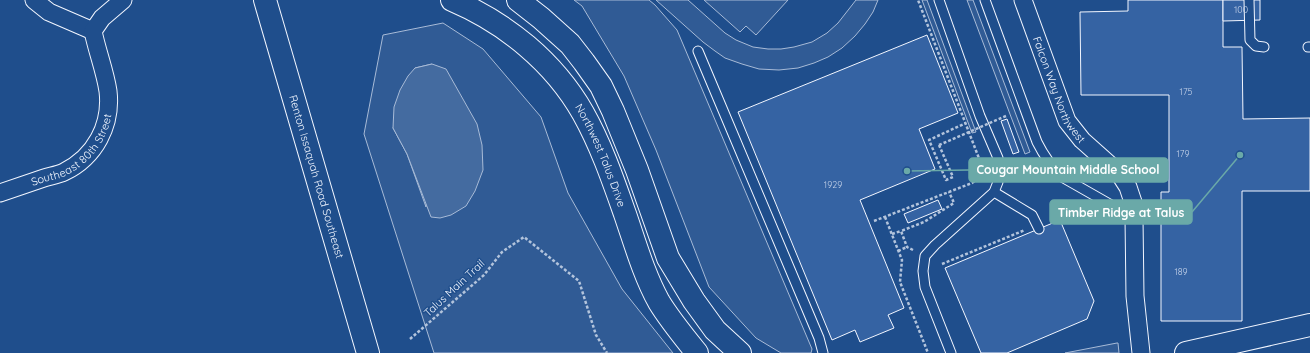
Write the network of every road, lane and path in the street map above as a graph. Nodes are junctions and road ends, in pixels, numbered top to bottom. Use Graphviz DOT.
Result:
graph roads {
  1 [pos="34,0"];
  2 [pos="123,0"];
  3 [pos="265,0"];
  4 [pos="452,0"];
  5 [pos="518,0"];
  6 [pos="918,0"];
  7 [pos="939,0"];
  8 [pos="985,0"];
  9 [pos="1023,0"];
  10 [pos="1250,0"];
  11 [pos="93,31"];
  12 [pos="1264,47"];
  13 [pos="698,51"];
  14 [pos="1006,116"];
  15 [pos="966,123"];
  16 [pos="949,192"];
  17 [pos="994,192"];
  18 [pos="0,193"];
  19 [pos="885,217"];
  20 [pos="1134,218"];
  21 [pos="874,221"];
  22 [pos="1039,229"];
  23 [pos="1028,230"];
  24 [pos="901,231"];
  25 [pos="892,234"];
  26 [pos="907,247"];
  27 [pos="898,251"];
  28 [pos="917,252"];
  29 [pos="942,264"];
  30 [pos="1310,325"];
  31 [pos="410,339"];
  32 [pos="368,353"];
  33 [pos="607,353"];
  34 [pos="697,353"];
  35 [pos="740,353"];
  36 [pos="823,353"];
  37 [pos="928,353"];
  38 [pos="951,353"];
  39 [pos="1141,353"];
  40 [pos="1186,353"];
  1 -- 11 [label="street"];
  2 -- 11 [label="street"];
  3 -- 32 [label="street, Renton Issaquah Road Southeast"];
  4 -- 34 [label="street, Northwest Talus Drive"];
  5 -- 35 [label="street"];
  6 -- 15 [label="path"];
  7 -- 17 [label="lane"];
  8 -- 20 [label="lane"];
  9 -- 20 [label="street, Falcon Way Northwest"];
  10 -- 12 [label="lane"];
  11 -- 18 [label="street, Southeast 80th Street"];
  13 -- 36 [label="lane"];
  14 -- 15 [label="path, bridge"];
  15 -- 16 [label="path"];
  16 -- 19 [label="path"];
  16 -- 24 [label="path"];
  17 -- 22 [label="lane"];
  17 -- 38 [label="lane"];
  19 -- 21 [label="path"];
  19 -- 25 [label="path"];
  20 -- 39 [label="street, Falcon Way Northwest"];
  23 -- 29 [label="path"];
  24 -- 25 [label="path"];
  24 -- 26 [label="path"];
  25 -- 27 [label="path"];
  26 -- 27 [label="path"];
  26 -- 28 [label="path"];
  27 -- 37 [label="path"];
  30 -- 40 [label="street"];
  31 -- 33 [label="path, Talus Main Trail"];
}
